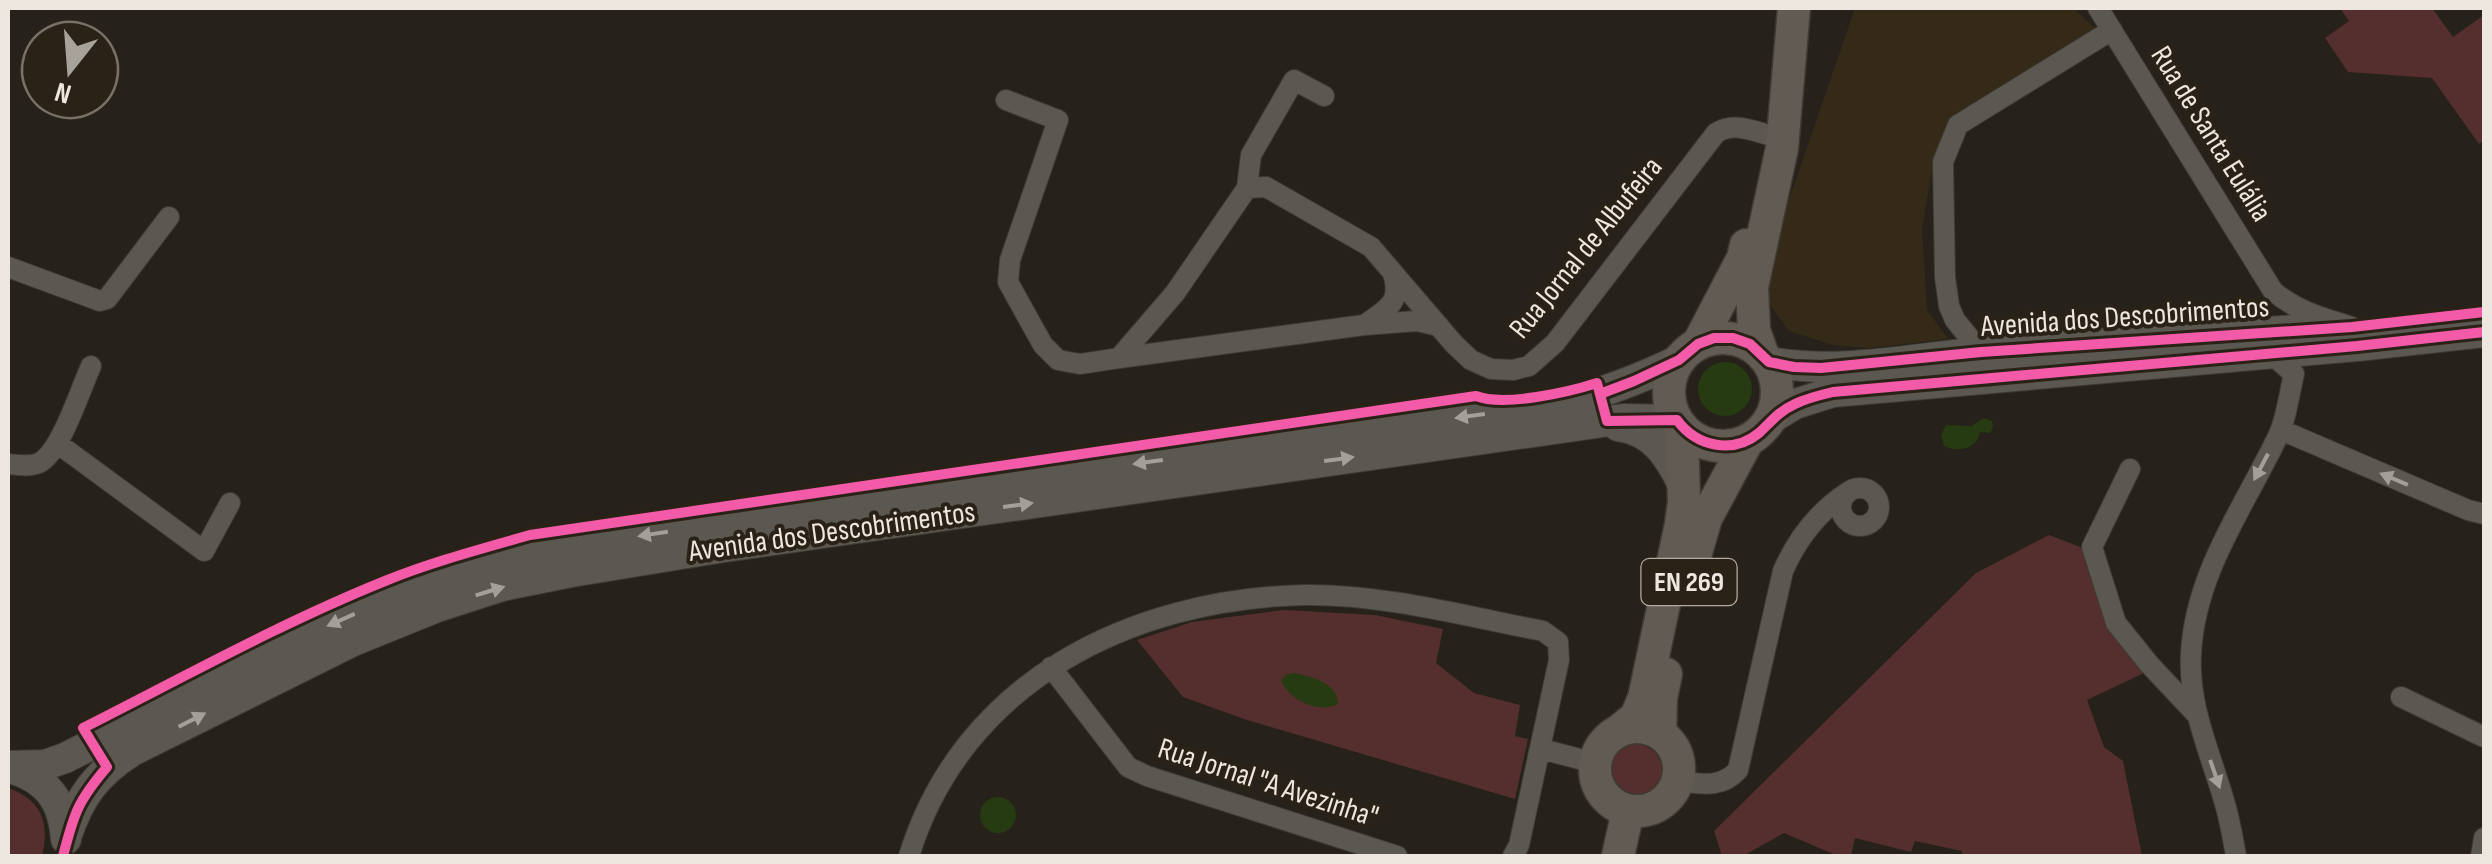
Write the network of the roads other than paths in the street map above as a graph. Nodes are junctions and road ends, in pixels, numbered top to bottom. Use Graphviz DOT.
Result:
graph roads {
  1 [pos="1794,8"];
  2 [pos="2098,8"];
  3 [pos="2112,30"];
  4 [pos="1788,92"];
  5 [pos="1324,96"];
  6 [pos="1006,100"];
  7 [pos="1776,137"];
  8 [pos="1247,188"];
  9 [pos="169,218"];
  10 [pos="8,268"];
  11 [pos="1392,270"];
  12 [pos="2273,291"];
  13 [pos="2484,312"];
  14 [pos="1364,325"];
  15 [pos="1439,326"];
  16 [pos="2352,326"];
  17 [pos="2484,332"];
  18 [pos="2226,334"];
  19 [pos="1688,352"];
  20 [pos="1981,352"];
  21 [pos="2269,352"];
  22 [pos="1119,358"];
  23 [pos="1766,359"];
  24 [pos="91,366"];
  25 [pos="1596,423"];
  26 [pos="1679,423"];
  27 [pos="1759,430"];
  28 [pos="2280,430"];
  29 [pos="56,442"];
  30 [pos="8,464"];
  31 [pos="2130,470"];
  32 [pos="1683,484"];
  33 [pos="1848,492"];
  34 [pos="230,504"];
  35 [pos="2484,514"];
  36 [pos="1820,516"];
  37 [pos="1844,518"];
  38 [pos="1051,667"];
  39 [pos="2401,697"];
  40 [pos="2196,714"];
  41 [pos="1620,730"];
  42 [pos="1660,734"];
  43 [pos="2484,738"];
  44 [pos="1541,749"];
  45 [pos="1594,763"];
  46 [pos="8,766"];
  47 [pos="1678,781"];
  48 [pos="1628,811"];
  49 [pos="2484,838"];
  50 [pos="64,847"];
  51 [pos="909,856"];
  52 [pos="1397,856"];
  53 [pos="1513,856"];
  54 [pos="1618,856"];
  55 [pos="2236,856"];
  56 [pos="2481,856"];
  1 -- 4 [label="main road, EN 269"];
  2 -- 3 [label="street, Rua de Santa Eulália"];
  3 -- 12 [label="street, Rua de Santa Eulália"];
  3 -- 20 [label="street"];
  4 -- 7 [label="main road, EN 269"];
  4 -- 23 [label="main road, EN 269"];
  5 -- 8 [label="street"];
  6 -- 22 [label="street"];
  7 -- 15 [label="street, Rua Jornal de Albufeira"];
  7 -- 19 [label="main road, EN 269"];
  8 -- 11 [label="street, Rua Jornal de Albufeira"];
  8 -- 22 [label="street"];
  9 -- 10 [label="street"];
  11 -- 14 [label="street"];
  11 -- 15 [label="street, Rua Jornal de Albufeira"];
  12 -- 16 [label="street"];
  12 -- 18 [label="street"];
  13 -- 16 [label="street, Avenida dos Descobrimentos"];
  14 -- 15 [label="street"];
  14 -- 22 [label="street"];
  16 -- 18 [label="street, Avenida dos Descobrimentos"];
  17 -- 21 [label="street, Avenida dos Descobrimentos"];
  18 -- 20 [label="street, Avenida dos Descobrimentos"];
  19 -- 23 [label="main road"];
  19 -- 26 [label="main road, EN 269"];
  19 -- 46 [label="street, Avenida dos Descobrimentos, one-way"];
  20 -- 23 [label="street, Avenida dos Descobrimentos"];
  21 -- 27 [label="street, Avenida dos Descobrimentos"];
  21 -- 28 [label="street"];
  23 -- 27 [label="main road, EN 269"];
  24 -- 29 [label="street"];
  25 -- 26 [label="street, Avenida dos Descobrimentos"];
  25 -- 32 [label="street"];
  50 -- 25 [label="street, Avenida dos Descobrimentos, one-way"];
  26 -- 27 [label="main road"];
  26 -- 32 [label="main road, EN 269"];
  27 -- 42 [label="main road, EN 269"];
  35 -- 28 [label="street, one-way"];
  28 -- 40 [label="street, one-way"];
  29 -- 30 [label="street"];
  29 -- 34 [label="street"];
  31 -- 40 [label="street"];
  32 -- 41 [label="main road, EN 269"];
  33 -- 36 [label="street"];
  33 -- 37 [label="street"];
  33 -- 37 [label="street"];
  36 -- 37 [label="street"];
  36 -- 47 [label="street"];
  38 -- 44 [label="street"];
  38 -- 51 [label="street"];
  38 -- 52 [label="street, Rua Jornal \"A Avezinha\""];
  39 -- 43 [label="street"];
  40 -- 55 [label="street, one-way"];
  41 -- 42 [label="main road"];
  41 -- 45 [label="main road, EN 269"];
  42 -- 47 [label="main road, EN 269"];
  44 -- 45 [label="street"];
  44 -- 53 [label="street"];
  45 -- 48 [label="main road"];
  46 -- 50 [label="street"];
  47 -- 48 [label="main road"];
  48 -- 54 [label="main road"];
  49 -- 56 [label="street"];
}
